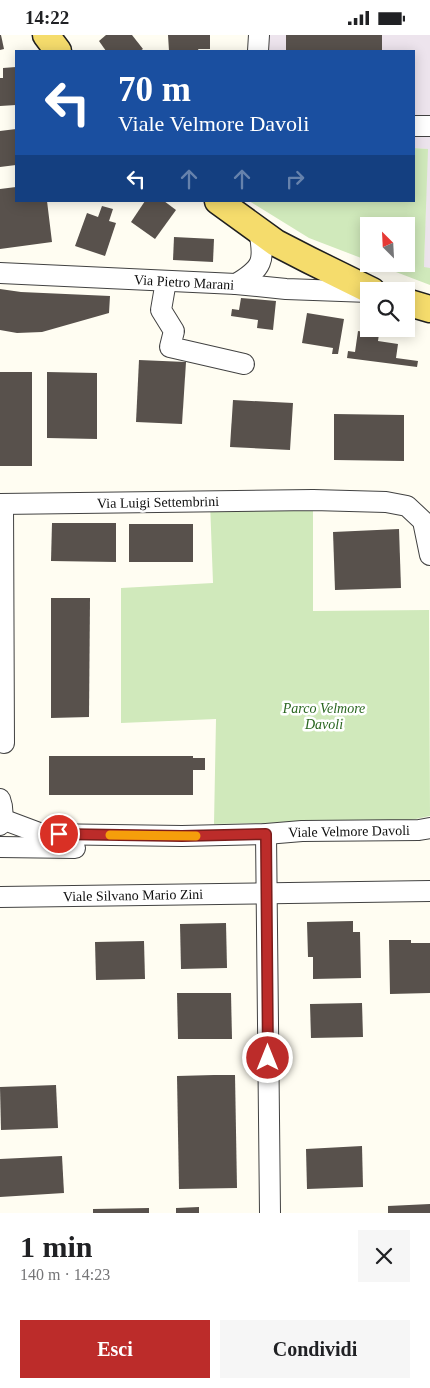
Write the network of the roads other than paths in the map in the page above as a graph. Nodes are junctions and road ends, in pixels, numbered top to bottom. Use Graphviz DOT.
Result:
graph roads {
  1 [pos="46,35"];
  2 [pos="259,35"];
  3 [pos="57,50"];
  4 [pos="258,50"];
  5 [pos="415,126"];
  6 [pos="430,126"];
  7 [pos="219,202"];
  8 [pos="259,231"];
  9 [pos="0,273"];
  10 [pos="166,281"];
  11 [pos="236,284"];
  12 [pos="360,286"];
  13 [pos="360,291"];
  14 [pos="415,305"];
  15 [pos="430,309"];
  16 [pos="244,364"];
  17 [pos="1,504"];
  18 [pos="430,555"];
  19 [pos="4,743"];
  20 [pos="1,814"];
  21 [pos="430,828"];
  22 [pos="266,840"];
  23 [pos="430,843"];
  24 [pos="0,847"];
  25 [pos="430,891"];
  26 [pos="267,893"];
  27 [pos="0,897"];
  28 [pos="270,1213"];
  1 -- 3 [label="main road"];
  2 -- 4 [label="street"];
  5 -- 6 [label="street"];
  7 -- 8 [label="main road"];
  8 -- 11 [label="street"];
  8 -- 12 [label="main road"];
  9 -- 10 [label="street, Via Pietro Marani"];
  10 -- 11 [label="street, Via Pietro Marani"];
  10 -- 16 [label="street"];
  11 -- 13 [label="street, Via Pietro Marani"];
  14 -- 15 [label="main road"];
  17 -- 18 [label="street, Via Luigi Settembrini"];
  17 -- 19 [label="street, Via Luigi Settembrini"];
  20 -- 22 [label="street, Viale Velmore Davoli"];
  21 -- 22 [label="street, Viale Velmore Davoli"];
  22 -- 23 [label="street, Viale Velmore Davoli"];
  22 -- 24 [label="street, Viale Velmore Davoli"];
  22 -- 26 [label="street"];
  25 -- 26 [label="street, Viale Silvano Mario Zini"];
  26 -- 27 [label="street, Viale Silvano Mario Zini"];
  26 -- 28 [label="street"];
}
